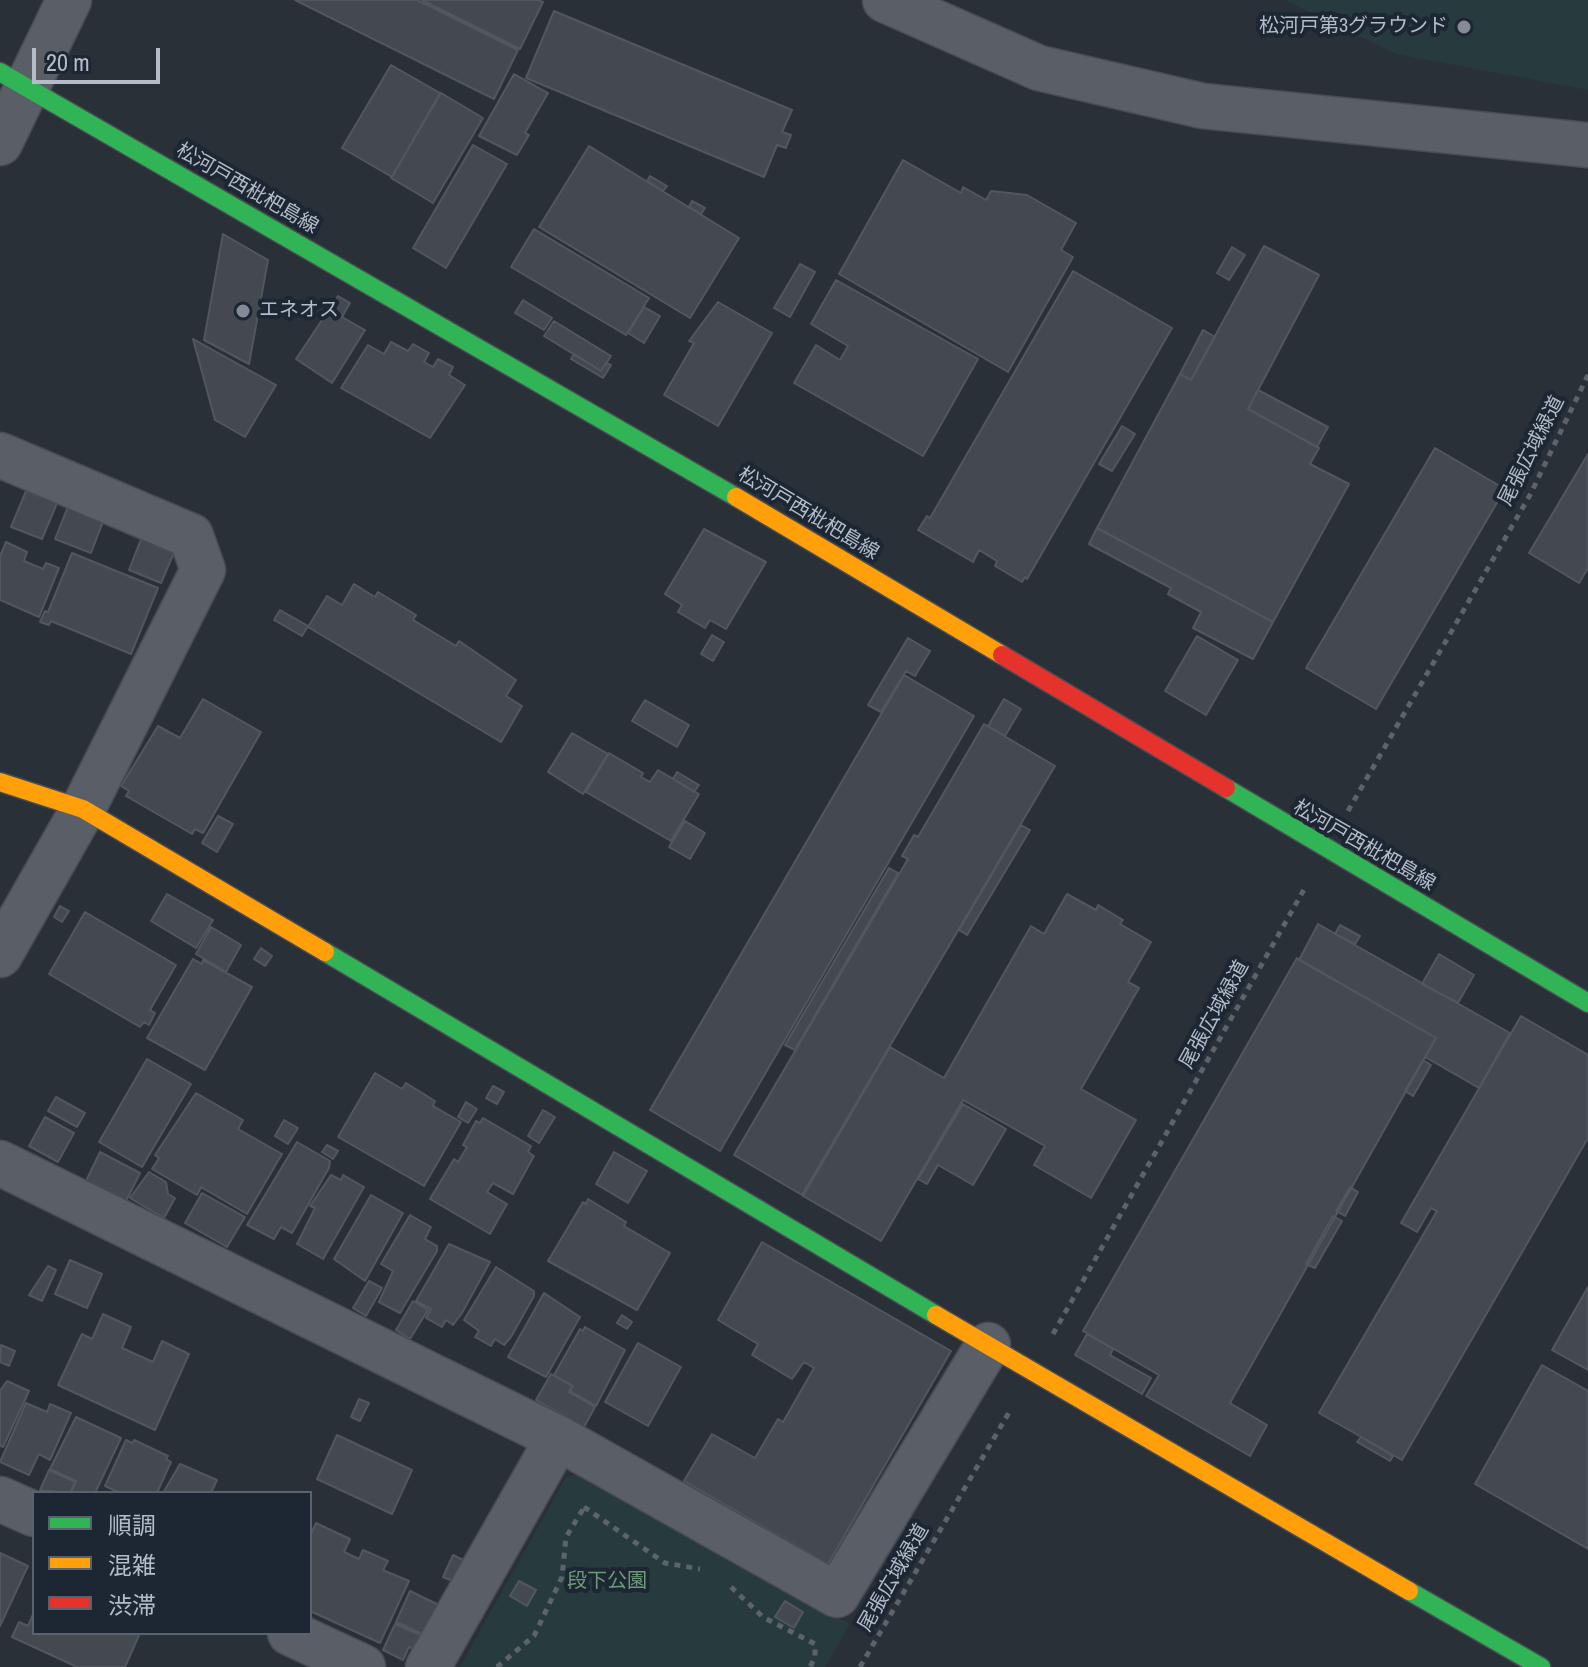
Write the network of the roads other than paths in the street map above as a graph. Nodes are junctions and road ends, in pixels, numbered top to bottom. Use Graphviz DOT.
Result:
graph roads {
  1 [pos="69,0"];
  2 [pos="885,0"];
  3 [pos="14,80"];
  4 [pos="0,143"];
  5 [pos="1588,145"];
  6 [pos="0,455"];
  7 [pos="0,782"];
  8 [pos="83,809"];
  9 [pos="0,955"];
  10 [pos="1588,1003"];
  11 [pos="0,1163"];
  12 [pos="988,1345"];
  13 [pos="558,1438"];
  14 [pos="0,1499"];
  15 [pos="32,1513"];
  16 [pos="294,1635"];
  17 [pos="363,1667"];
  18 [pos="428,1667"];
  19 [pos="1541,1667"];
  1 -- 3 [label="street"];
  2 -- 5 [label="street"];
  3 -- 4 [label="street"];
  3 -- 10 [label="main road, 松河戸西枇杷島線"];
  6 -- 8 [label="street"];
  7 -- 8 [label="main road"];
  8 -- 9 [label="street"];
  8 -- 12 [label="main road"];
  11 -- 13 [label="street"];
  12 -- 13 [label="street"];
  12 -- 19 [label="main road"];
  13 -- 18 [label="street"];
  14 -- 15 [label="street"];
  16 -- 17 [label="street"];
}
